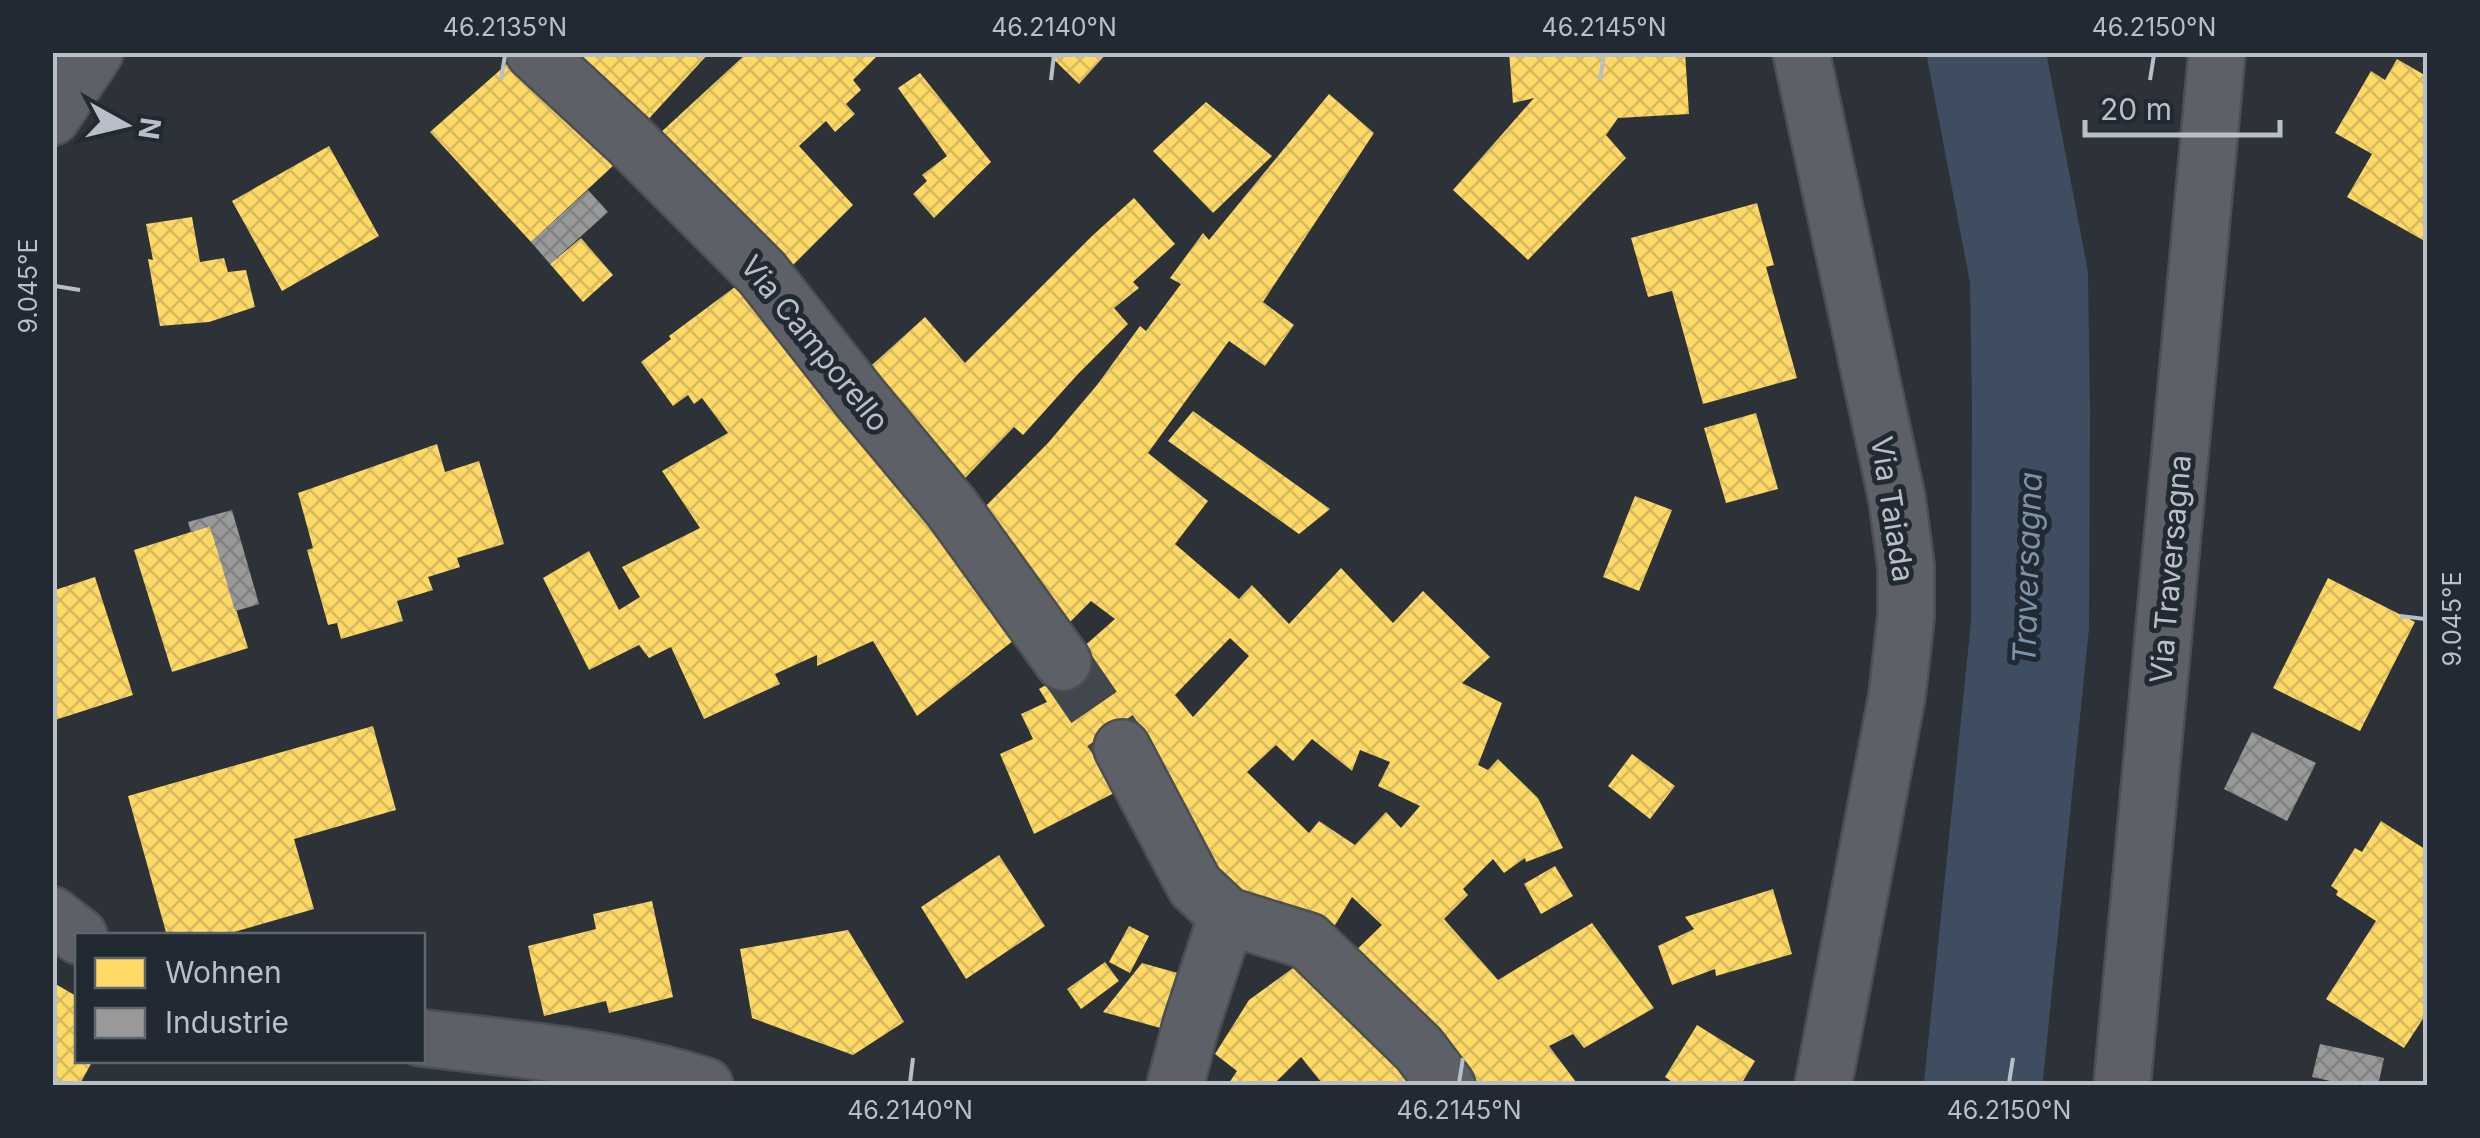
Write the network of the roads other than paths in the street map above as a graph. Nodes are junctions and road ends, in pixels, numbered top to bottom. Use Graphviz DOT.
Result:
graph roads {
  1 [pos="95,52"];
  2 [pos="534,52"];
  3 [pos="1801,52"];
  4 [pos="2217,52"];
  5 [pos="52,117"];
  6 [pos="1064,662"];
  7 [pos="1122,748"];
  8 [pos="52,915"];
  9 [pos="1227,916"];
  10 [pos="75,933"];
  11 [pos="425,1038"];
  12 [pos="706,1086"];
  13 [pos="1176,1086"];
  14 [pos="1447,1086"];
  15 [pos="1823,1086"];
  16 [pos="2122,1086"];
  1 -- 5 [label="street"];
  2 -- 6 [label="street, Via Camporello"];
  3 -- 15 [label="street, Via Taiada"];
  4 -- 16 [label="street, Via Traversagna"];
  7 -- 9 [label="street"];
  8 -- 10 [label="street"];
  9 -- 13 [label="street"];
  9 -- 14 [label="street"];
  11 -- 12 [label="street"];
}
